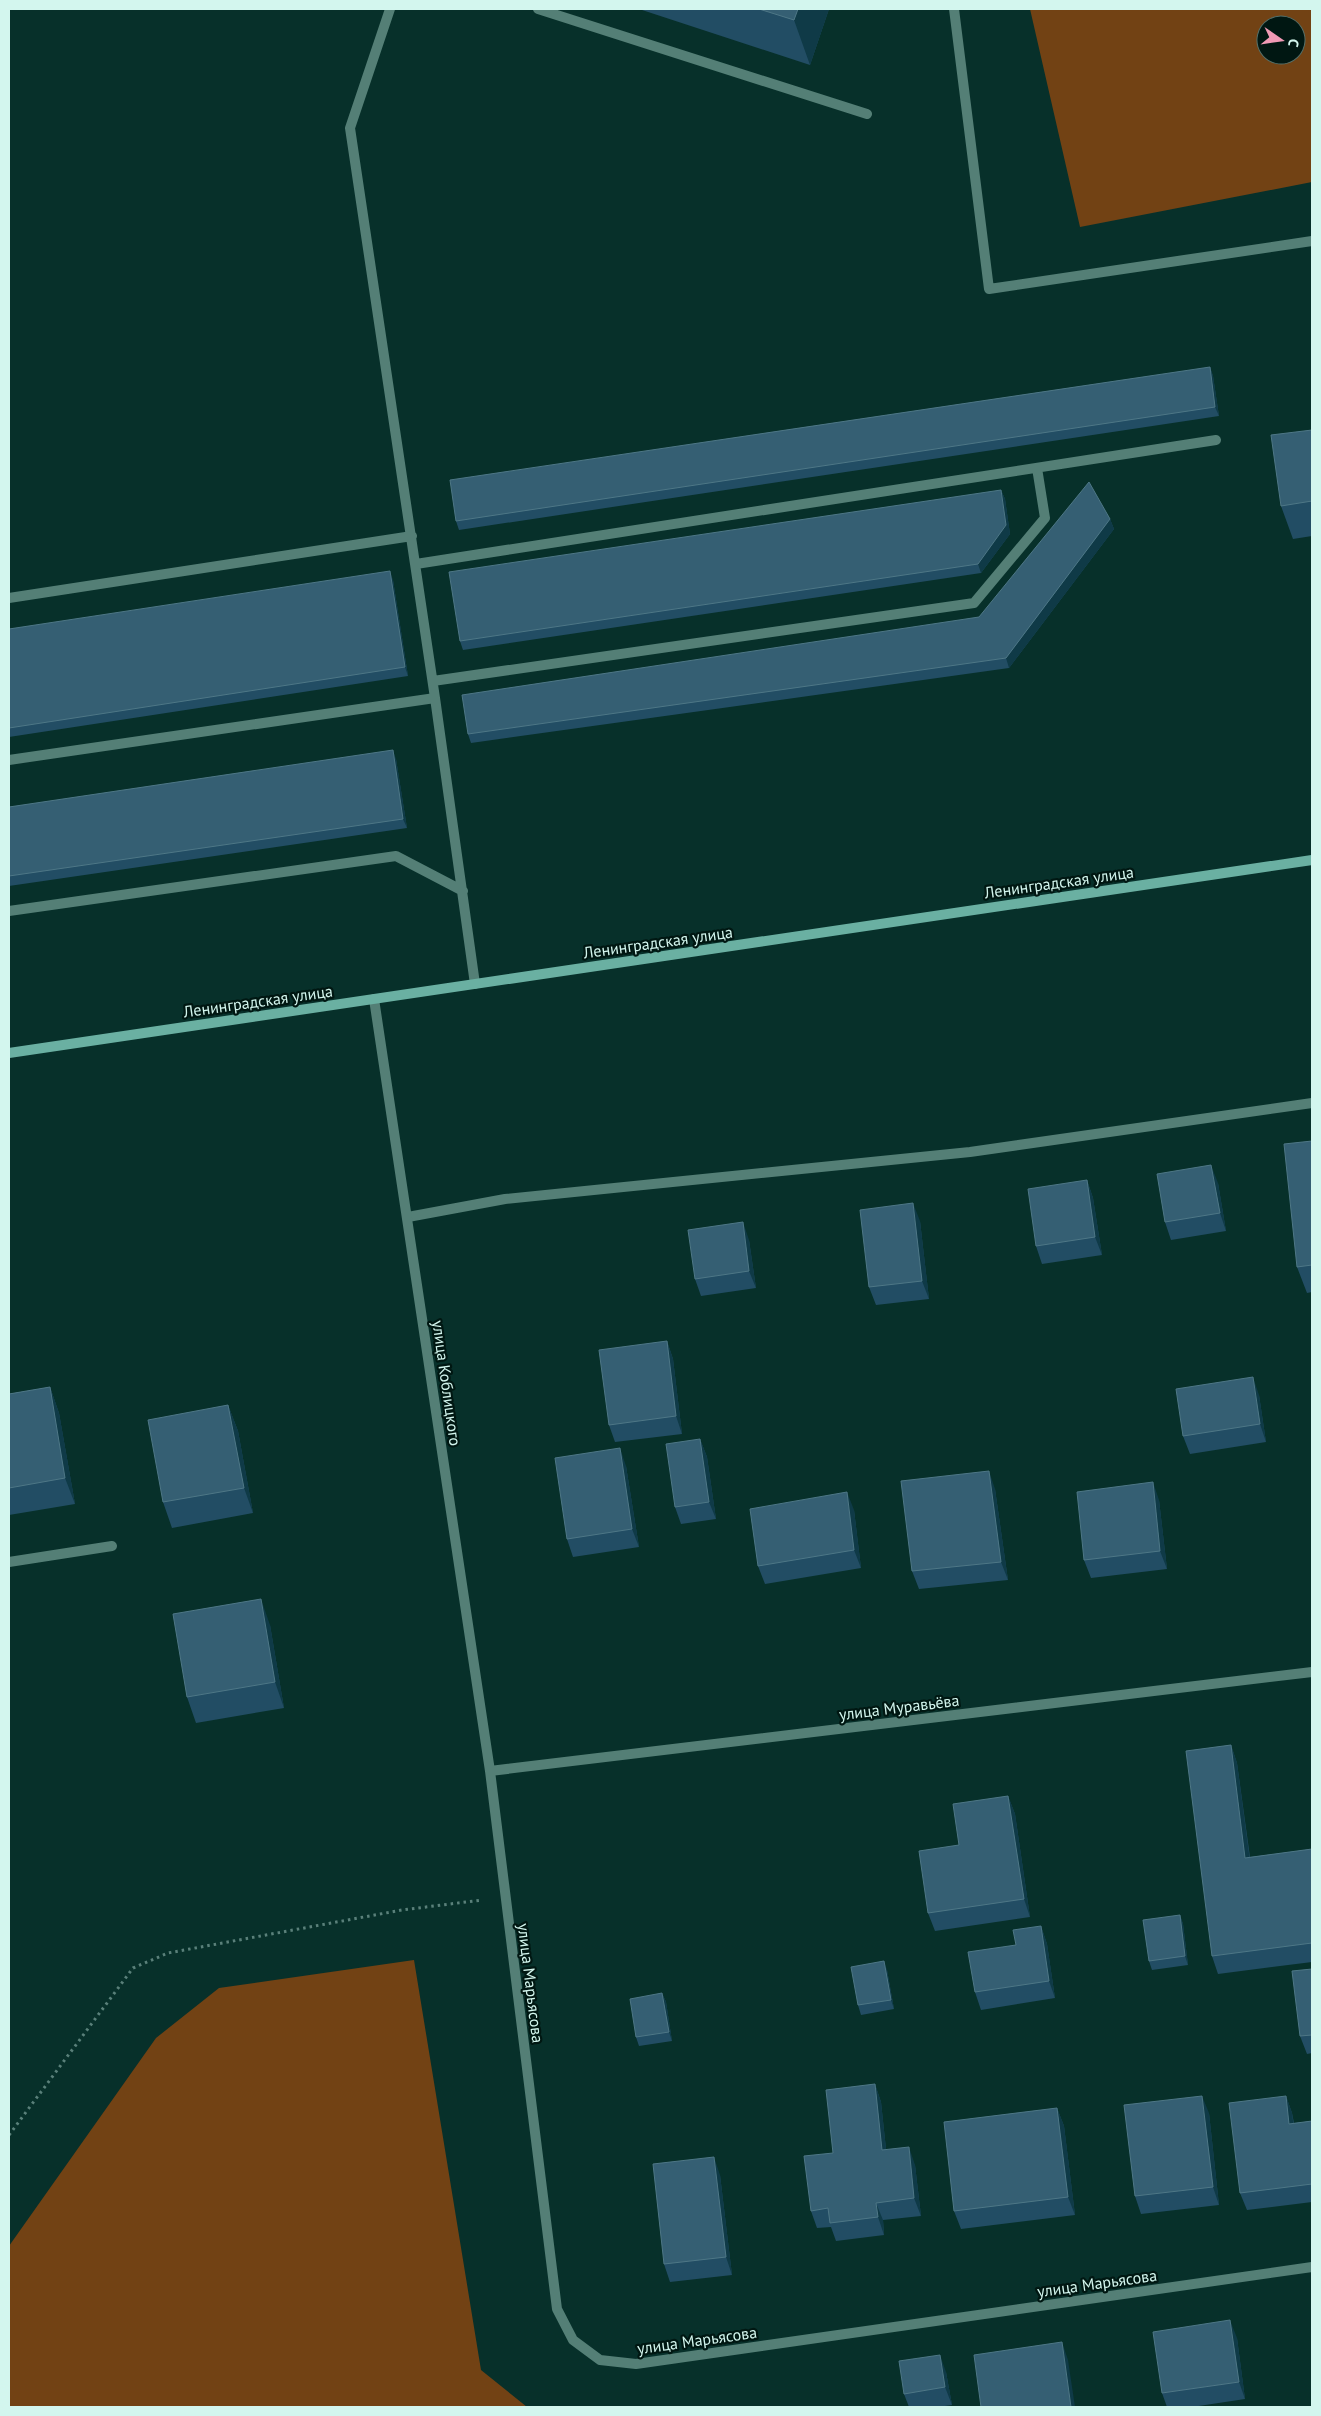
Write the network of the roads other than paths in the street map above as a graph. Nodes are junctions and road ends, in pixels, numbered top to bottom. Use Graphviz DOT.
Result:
graph roads {
  1 [pos="390,9"];
  2 [pos="538,9"];
  3 [pos="954,9"];
  4 [pos="867,114"];
  5 [pos="1312,240"];
  6 [pos="1216,440"];
  7 [pos="1037,468"];
  8 [pos="412,536"];
  9 [pos="416,564"];
  10 [pos="9,598"];
  11 [pos="433,680"];
  12 [pos="436,698"];
  13 [pos="9,760"];
  14 [pos="1312,860"];
  15 [pos="463,891"];
  16 [pos="9,911"];
  17 [pos="475,984"];
  18 [pos="374,999"];
  19 [pos="9,1053"];
  20 [pos="1312,1103"];
  21 [pos="408,1217"];
  22 [pos="112,1546"];
  23 [pos="9,1562"];
  24 [pos="1312,1672"];
  25 [pos="490,1771"];
  26 [pos="1312,2267"];
  1 -- 8 [label="street"];
  2 -- 4 [label="street"];
  3 -- 5 [label="street"];
  6 -- 7 [label="street"];
  7 -- 9 [label="street"];
  7 -- 11 [label="street"];
  8 -- 9 [label="street"];
  8 -- 10 [label="street"];
  9 -- 11 [label="street"];
  11 -- 12 [label="street"];
  12 -- 13 [label="street"];
  12 -- 15 [label="street"];
  14 -- 17 [label="main road, Ленинградская улица"];
  15 -- 16 [label="street"];
  15 -- 17 [label="street"];
  17 -- 18 [label="main road, Ленинградская улица"];
  18 -- 19 [label="main road, Ленинградская улица"];
  18 -- 21 [label="street, улица Коблицкого"];
  20 -- 21 [label="street"];
  21 -- 25 [label="street, улица Коблицкого"];
  22 -- 23 [label="street"];
  24 -- 25 [label="street, улица Муравьёва"];
  25 -- 26 [label="street, улица Марьясова"];
}
